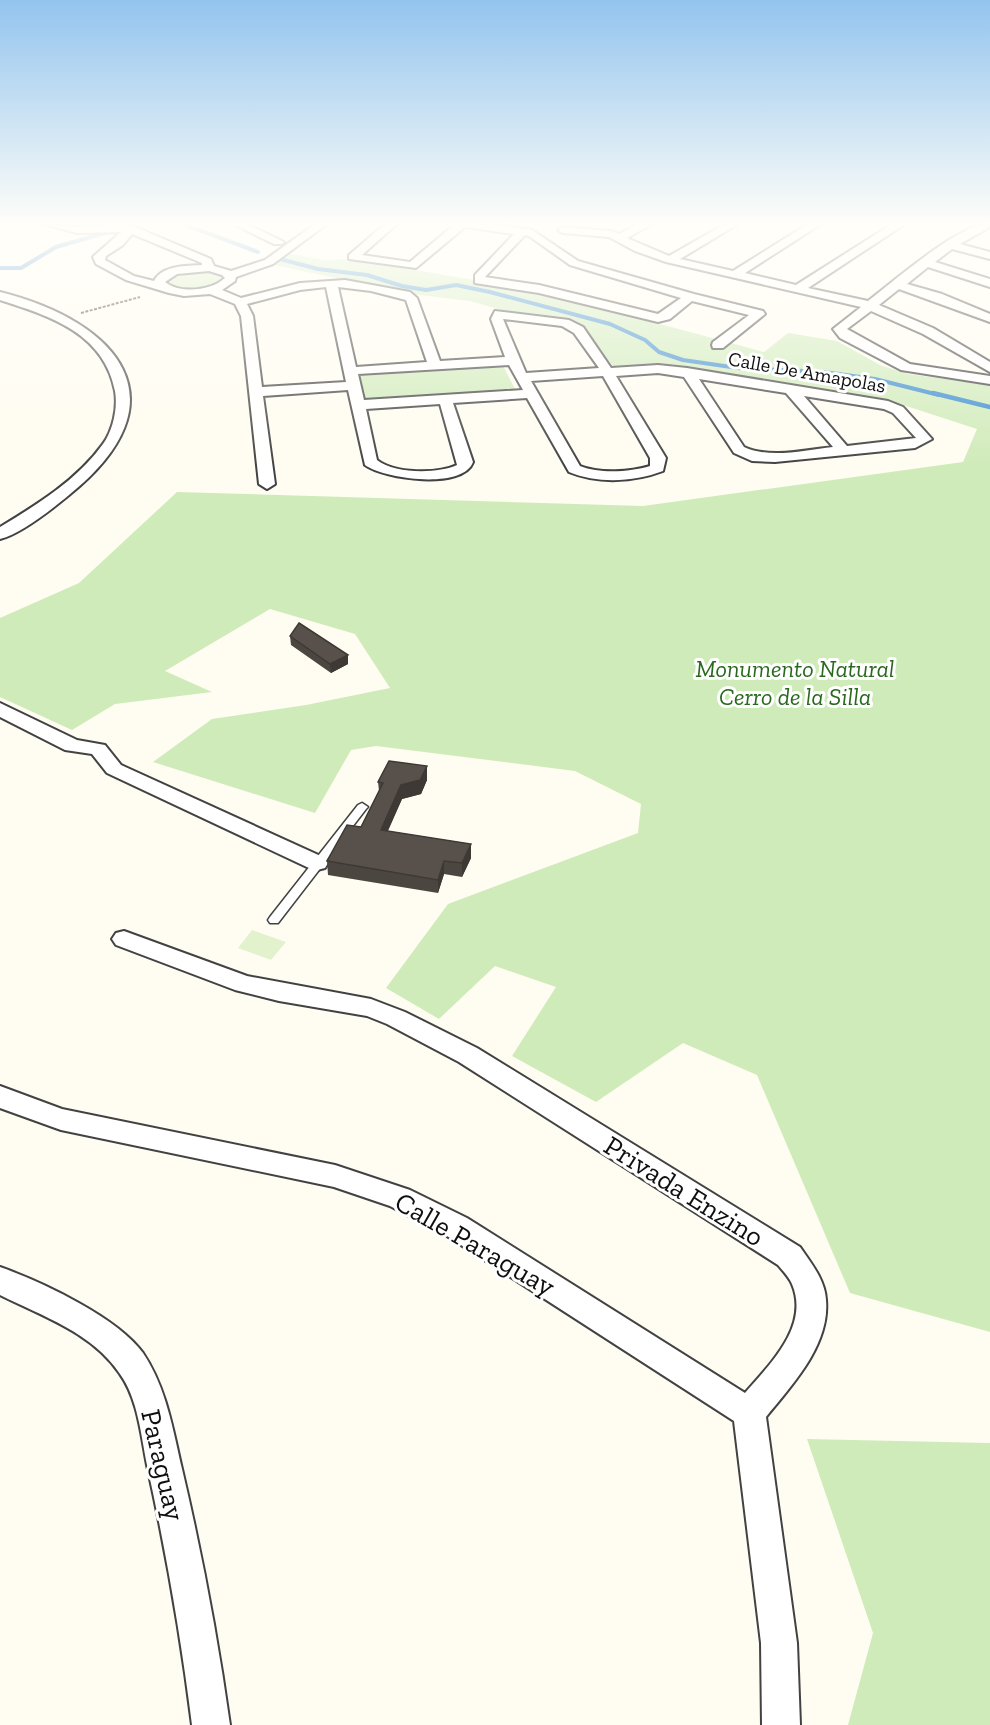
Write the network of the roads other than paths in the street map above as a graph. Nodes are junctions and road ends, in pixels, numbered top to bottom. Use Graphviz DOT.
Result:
graph roads {
  1 [pos="21,304"];
  2 [pos="241,304"];
  3 [pos="335,304"];
  4 [pos="413,304"];
  5 [pos="603,304"];
  6 [pos="681,304"];
  7 [pos="720,304"];
  8 [pos="957,304"];
  9 [pos="869,305"];
  10 [pos="990,318"];
  11 [pos="718,345"];
  12 [pos="513,361"];
  13 [pos="435,365"];
  14 [pos="990,368"];
  15 [pos="349,371"];
  16 [pos="607,371"];
  17 [pos="687,372"];
  18 [pos="523,377"];
  19 [pos="990,380"];
  20 [pos="353,386"];
  21 [pos="790,389"];
  22 [pos="256,392"];
  23 [pos="531,394"];
  24 [pos="445,399"];
  25 [pos="359,405"];
  26 [pos="843,450"];
  27 [pos="267,484"];
  28 [pos="0,534"];
  29 [pos="0,709"];
  30 [pos="362,807"];
  31 [pos="317,863"];
  32 [pos="274,920"];
  33 [pos="124,939"];
  34 [pos="0,1096"];
  35 [pos="0,1280"];
  36 [pos="749,1413"];
  37 [pos="211,1725"];
  38 [pos="781,1725"];
  1 -- 28 [label="street"];
  2 -- 22 [label="street"];
  3 -- 15 [label="street"];
  4 -- 13 [label="street"];
  5 -- 6 [label="street"];
  7 -- 11 [label="street"];
  8 -- 10 [label="street"];
  9 -- 14 [label="street"];
  9 -- 19 [label="street"];
  12 -- 13 [label="street"];
  12 -- 16 [label="street"];
  12 -- 18 [label="street"];
  13 -- 15 [label="street"];
  15 -- 20 [label="street"];
  16 -- 17 [label="street, Calle De Amapolas"];
  16 -- 18 [label="street, Calle De Amapolas"];
  16 -- 23 [label="street"];
  17 -- 21 [label="street, Calle De Amapolas"];
  17 -- 26 [label="street"];
  18 -- 23 [label="street"];
  20 -- 22 [label="street"];
  20 -- 25 [label="street"];
  21 -- 26 [label="street"];
  21 -- 26 [label="street, Calle De Amapolas"];
  22 -- 27 [label="street"];
  23 -- 24 [label="street"];
  24 -- 25 [label="street"];
  24 -- 25 [label="street"];
  29 -- 31 [label="street"];
  30 -- 31 [label="lane"];
  31 -- 32 [label="lane"];
  33 -- 36 [label="street, Privada Enzino"];
  34 -- 36 [label="street, Calle Paraguay"];
  35 -- 37 [label="street, Paraguay"];
  36 -- 38 [label="street"];
}
